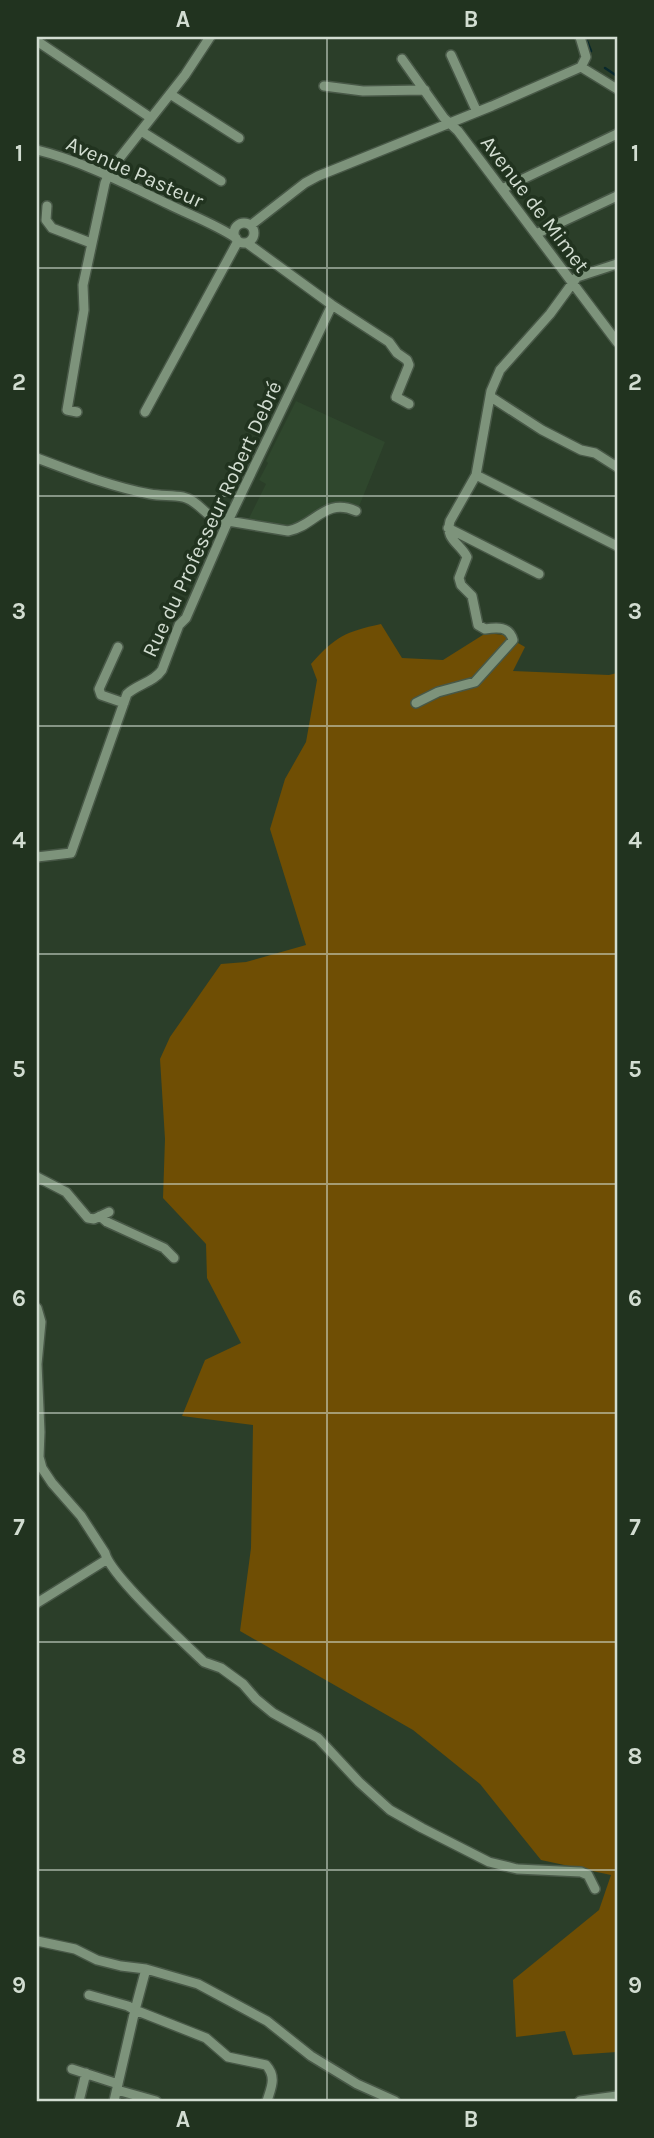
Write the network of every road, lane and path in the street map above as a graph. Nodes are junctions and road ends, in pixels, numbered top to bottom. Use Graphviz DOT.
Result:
graph roads {
  1 [pos="210,37"];
  2 [pos="580,37"];
  3 [pos="37,41"];
  4 [pos="451,55"];
  5 [pos="402,59"];
  6 [pos="581,67"];
  7 [pos="324,86"];
  8 [pos="617,89"];
  9 [pos="425,90"];
  10 [pos="170,94"];
  11 [pos="477,112"];
  12 [pos="151,118"];
  13 [pos="449,123"];
  14 [pos="141,131"];
  15 [pos="617,134"];
  16 [pos="239,138"];
  17 [pos="37,150"];
  18 [pos="108,176"];
  19 [pos="221,181"];
  20 [pos="502,189"];
  21 [pos="617,195"];
  22 [pos="47,206"];
  23 [pos="251,225"];
  24 [pos="236,226"];
  25 [pos="219,227"];
  26 [pos="536,234"];
  27 [pos="244,239"];
  28 [pos="91,243"];
  29 [pos="617,264"];
  30 [pos="573,283"];
  31 [pos="332,305"];
  32 [pos="617,342"];
  33 [pos="491,397"];
  34 [pos="409,404"];
  35 [pos="77,412"];
  36 [pos="145,412"];
  37 [pos="37,458"];
  38 [pos="617,467"];
  39 [pos="477,475"];
  40 [pos="356,511"];
  41 [pos="228,521"];
  42 [pos="448,528"];
  43 [pos="617,546"];
  44 [pos="539,574"];
  45 [pos="118,647"];
  46 [pos="124,703"];
  47 [pos="416,703"];
  48 [pos="37,857"];
  49 [pos="37,1177"];
  50 [pos="174,1258"];
  51 [pos="37,1308"];
  52 [pos="106,1560"];
  53 [pos="37,1603"];
  54 [pos="595,1889"];
  55 [pos="37,1941"];
  56 [pos="146,1969"];
  57 [pos="89,1995"];
  58 [pos="135,2010"];
  59 [pos="72,2069"];
  60 [pos="86,2073"];
  61 [pos="117,2087"];
  62 [pos="617,2096"];
  63 [pos="79,2101"];
  64 [pos="114,2101"];
  65 [pos="156,2101"];
  66 [pos="267,2101"];
  67 [pos="395,2101"];
  68 [pos="580,2101"];
  1 -- 10 [label="street"];
  2 -- 6 [label="street"];
  3 -- 12 [label="street"];
  4 -- 11 [label="street"];
  5 -- 9 [label="street, Avenue de Mimet"];
  6 -- 8 [label="street"];
  6 -- 11 [label="street"];
  7 -- 9 [label="street"];
  9 -- 13 [label="street, Avenue de Mimet"];
  10 -- 12 [label="street"];
  10 -- 16 [label="street"];
  11 -- 13 [label="street"];
  12 -- 14 [label="street"];
  13 -- 20 [label="street, Avenue de Mimet"];
  13 -- 23 [label="street"];
  14 -- 18 [label="street"];
  14 -- 19 [label="street"];
  15 -- 20 [label="street"];
  17 -- 18 [label="street, Avenue Pasteur"];
  18 -- 25 [label="street, Avenue Pasteur"];
  18 -- 28 [label="street"];
  20 -- 26 [label="street, Avenue de Mimet"];
  21 -- 26 [label="street"];
  22 -- 28 [label="street"];
  23 -- 24 [label="street, Avenue Pasteur"];
  23 -- 27 [label="street"];
  24 -- 25 [label="street, Avenue Pasteur"];
  24 -- 27 [label="street"];
  25 -- 27 [label="street, Avenue Pasteur"];
  26 -- 30 [label="street, Avenue de Mimet"];
  27 -- 31 [label="street, Avenue Pasteur"];
  27 -- 36 [label="street"];
  28 -- 35 [label="street"];
  29 -- 30 [label="street"];
  30 -- 32 [label="street, Avenue de Mimet"];
  30 -- 33 [label="street"];
  31 -- 34 [label="street, Avenue Pasteur"];
  31 -- 41 [label="street, Rue du Professeur Robert Debré"];
  33 -- 38 [label="street"];
  33 -- 39 [label="street"];
  37 -- 41 [label="street"];
  39 -- 42 [label="street"];
  39 -- 43 [label="street"];
  40 -- 41 [label="street"];
  41 -- 46 [label="street, Rue du Professeur Robert Debré"];
  42 -- 44 [label="street"];
  42 -- 47 [label="street"];
  45 -- 46 [label="street"];
  46 -- 48 [label="street, Rue du Professeur Robert Debré"];
  49 -- 50 [label="street"];
  51 -- 52 [label="street"];
  52 -- 53 [label="street"];
  52 -- 54 [label="street"];
  55 -- 56 [label="street"];
  56 -- 58 [label="street"];
  56 -- 67 [label="street"];
  57 -- 58 [label="street"];
  58 -- 61 [label="street"];
  58 -- 66 [label="street"];
  59 -- 60 [label="street"];
  60 -- 61 [label="street"];
  60 -- 63 [label="street"];
  61 -- 64 [label="street"];
  61 -- 65 [label="street"];
  62 -- 68 [label="street"];
}
